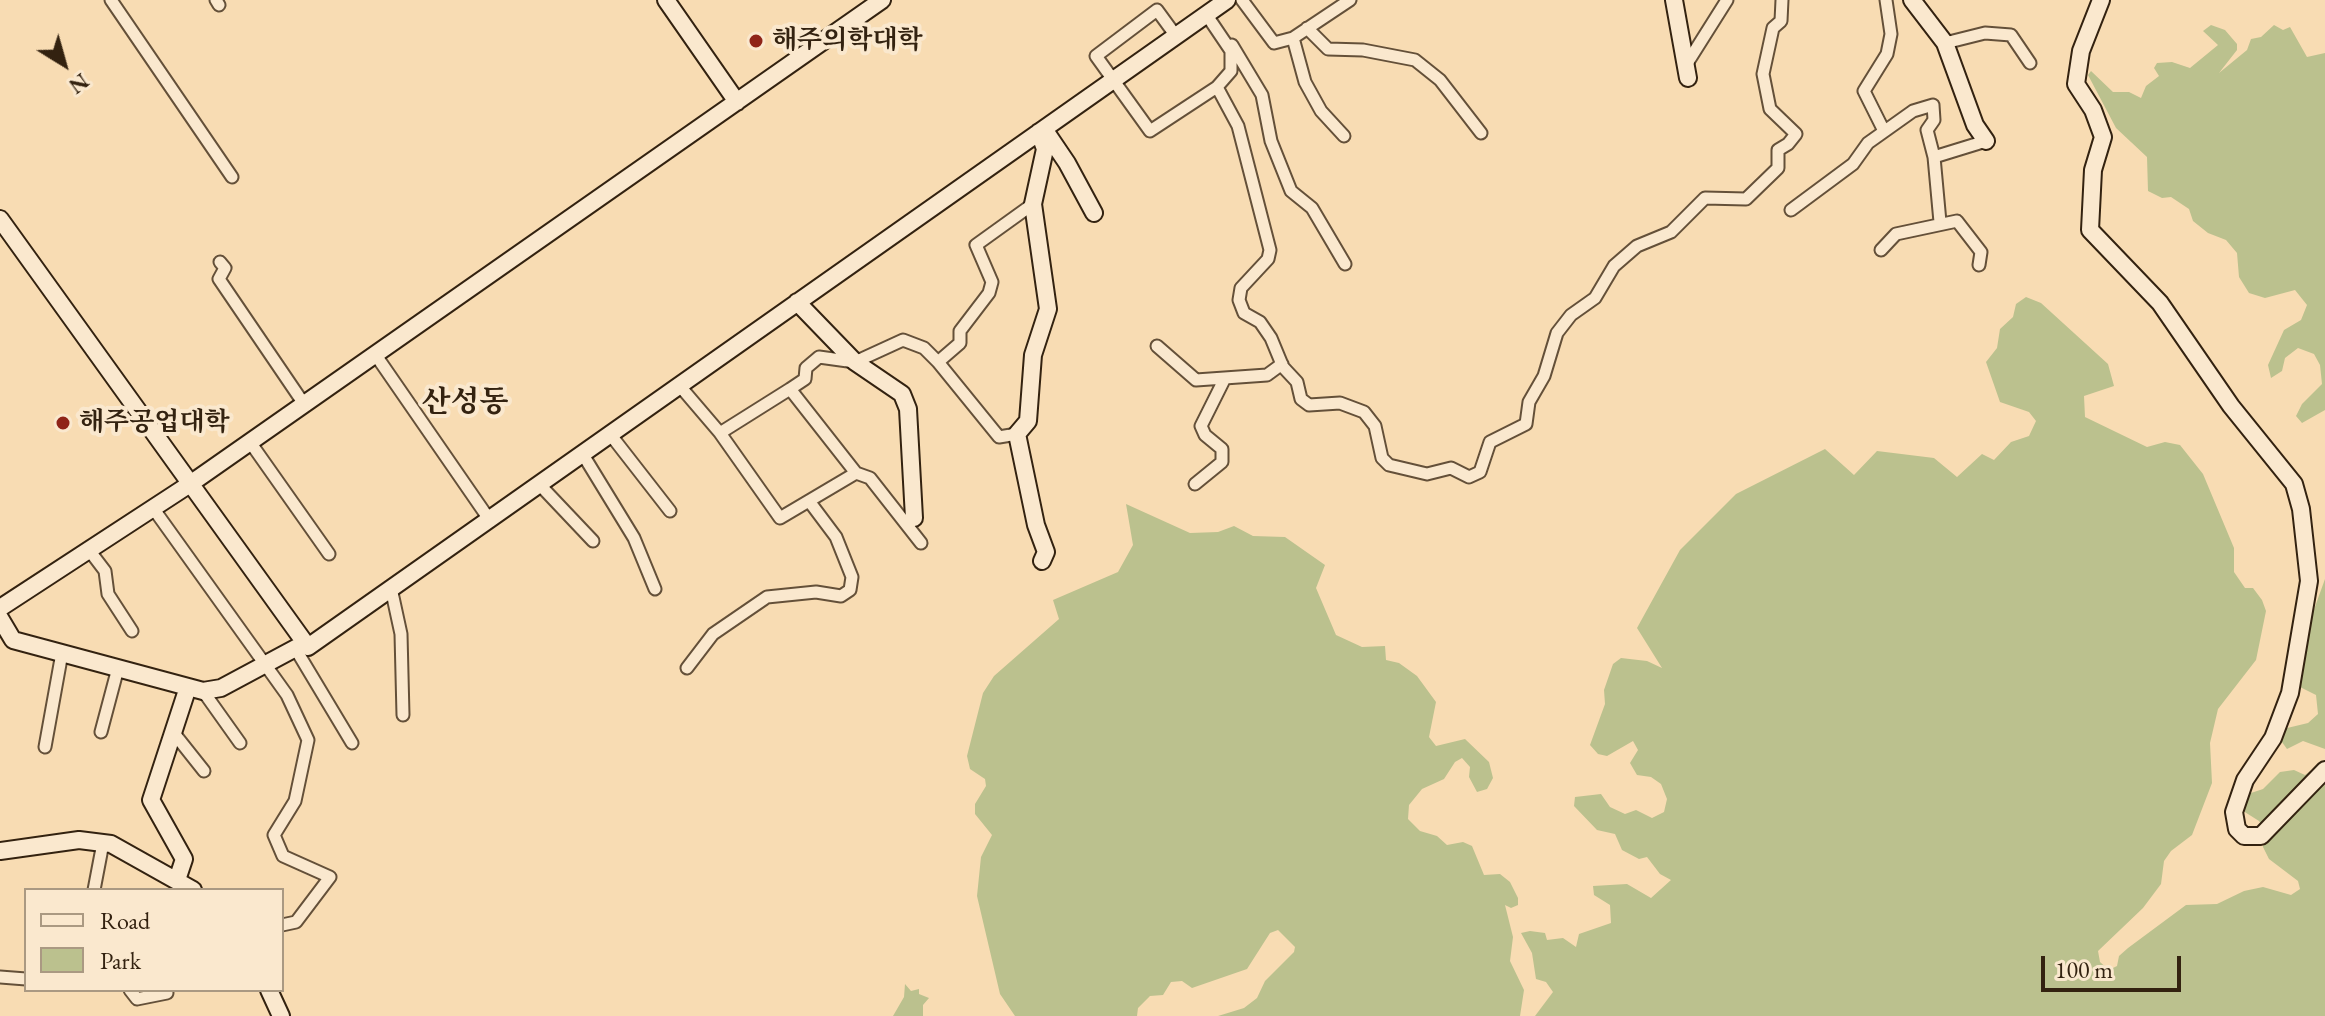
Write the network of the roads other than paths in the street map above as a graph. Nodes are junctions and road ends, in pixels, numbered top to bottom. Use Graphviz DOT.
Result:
graph roads {
  1 [pos="111,0"];
  2 [pos="666,0"];
  3 [pos="882,0"];
  4 [pos="1227,0"];
  5 [pos="1242,0"];
  6 [pos="1350,0"];
  7 [pos="1674,0"];
  8 [pos="1727,0"];
  9 [pos="1782,0"];
  10 [pos="1886,0"];
  11 [pos="1912,0"];
  12 [pos="2101,0"];
  13 [pos="1208,8"];
  14 [pos="1307,28"];
  15 [pos="1176,36"];
  16 [pos="1293,38"];
  17 [pos="1945,43"];
  18 [pos="2030,63"];
  19 [pos="1687,71"];
  20 [pos="1114,79"];
  21 [pos="1217,87"];
  22 [pos="737,102"];
  23 [pos="1041,131"];
  24 [pos="1884,131"];
  25 [pos="1481,133"];
  26 [pos="1344,136"];
  27 [pos="1986,141"];
  28 [pos="1934,157"];
  29 [pos="232,177"];
  30 [pos="1033,204"];
  31 [pos="1791,210"];
  32 [pos="1094,213"];
  33 [pos="0,219"];
  34 [pos="1940,222"];
  35 [pos="1881,250"];
  36 [pos="220,262"];
  37 [pos="1345,264"];
  38 [pos="1979,265"];
  39 [pos="797,302"];
  40 [pos="1157,346"];
  41 [pos="375,354"];
  42 [pos="855,362"];
  43 [pos="938,362"];
  44 [pos="1282,364"];
  45 [pos="1225,378"];
  46 [pos="679,385"];
  47 [pos="790,389"];
  48 [pos="304,404"];
  49 [pos="720,433"];
  50 [pos="610,434"];
  51 [pos="1017,434"];
  52 [pos="250,442"];
  53 [pos="582,453"];
  54 [pos="856,473"];
  55 [pos="190,484"];
  56 [pos="539,484"];
  57 [pos="1195,484"];
  58 [pos="809,501"];
  59 [pos="153,508"];
  60 [pos="670,511"];
  61 [pos="914,518"];
  62 [pos="489,519"];
  63 [pos="593,541"];
  64 [pos="921,543"];
  65 [pos="89,550"];
  66 [pos="329,554"];
  67 [pos="1042,561"];
  68 [pos="391,588"];
  69 [pos="655,589"];
  70 [pos="0,619"];
  71 [pos="132,631"];
  72 [pos="300,646"];
  73 [pos="62,653"];
  74 [pos="266,664"];
  75 [pos="118,668"];
  76 [pos="687,668"];
  77 [pos="196,689"];
  78 [pos="403,715"];
  79 [pos="101,732"];
  80 [pos="173,732"];
  81 [pos="240,743"];
  82 [pos="352,743"];
  83 [pos="45,747"];
  84 [pos="2325,770"];
  85 [pos="204,771"];
  86 [pos="103,843"];
  87 [pos="0,851"];
  88 [pos="177,880"];
  89 [pos="94,888"];
  90 [pos="190,888"];
  91 [pos="284,925"];
  92 [pos="0,977"];
  93 [pos="24,979"];
  94 [pos="132,992"];
  95 [pos="270,992"];
  96 [pos="167,993"];
  97 [pos="281,1016"];
  1 -- 29 [label="street"];
  2 -- 22 [label="street"];
  3 -- 22 [label="street"];
  4 -- 13 [label="street"];
  5 -- 16 [label="street"];
  6 -- 14 [label="street"];
  7 -- 19 [label="street"];
  8 -- 19 [label="street"];
  9 -- 44 [label="street"];
  10 -- 24 [label="street"];
  11 -- 17 [label="street"];
  12 -- 84 [label="street"];
  13 -- 15 [label="street"];
  13 -- 21 [label="street"];
  13 -- 37 [label="street"];
  14 -- 16 [label="street"];
  14 -- 25 [label="street"];
  15 -- 20 [label="street"];
  15 -- 20 [label="street"];
  16 -- 26 [label="street"];
  17 -- 18 [label="street"];
  17 -- 27 [label="street"];
  20 -- 21 [label="street"];
  20 -- 23 [label="street"];
  21 -- 44 [label="street"];
  22 -- 41 [label="street"];
  23 -- 30 [label="street"];
  23 -- 32 [label="street"];
  23 -- 39 [label="street"];
  24 -- 28 [label="street"];
  24 -- 31 [label="street"];
  27 -- 28 [label="street"];
  28 -- 34 [label="street"];
  30 -- 43 [label="street"];
  30 -- 51 [label="street"];
  33 -- 55 [label="street"];
  34 -- 35 [label="street"];
  34 -- 38 [label="street"];
  36 -- 48 [label="street"];
  39 -- 42 [label="street"];
  39 -- 46 [label="street"];
  40 -- 45 [label="street"];
  41 -- 48 [label="street"];
  41 -- 62 [label="street"];
  42 -- 43 [label="street"];
  42 -- 47 [label="street"];
  42 -- 61 [label="street"];
  43 -- 51 [label="street"];
  44 -- 45 [label="street"];
  45 -- 57 [label="street"];
  46 -- 49 [label="street"];
  46 -- 50 [label="street"];
  47 -- 49 [label="street"];
  47 -- 54 [label="street"];
  48 -- 52 [label="street"];
  49 -- 58 [label="street"];
  50 -- 53 [label="street"];
  50 -- 60 [label="street"];
  51 -- 67 [label="street"];
  52 -- 55 [label="street"];
  52 -- 66 [label="street"];
  53 -- 56 [label="street"];
  53 -- 69 [label="street"];
  54 -- 58 [label="street"];
  54 -- 64 [label="street"];
  55 -- 59 [label="street"];
  55 -- 72 [label="street"];
  56 -- 62 [label="street"];
  56 -- 63 [label="street"];
  58 -- 76 [label="street"];
  59 -- 65 [label="street"];
  59 -- 74 [label="street"];
  62 -- 68 [label="street"];
  65 -- 70 [label="street"];
  65 -- 71 [label="street"];
  68 -- 72 [label="street"];
  68 -- 78 [label="street"];
  70 -- 73 [label="street"];
  72 -- 74 [label="street"];
  72 -- 82 [label="street"];
  73 -- 75 [label="street"];
  73 -- 83 [label="street"];
  74 -- 77 [label="street"];
  74 -- 91 [label="street"];
  75 -- 77 [label="street"];
  75 -- 79 [label="street"];
  77 -- 80 [label="street"];
  77 -- 81 [label="street"];
  80 -- 85 [label="street"];
  80 -- 88 [label="street"];
  86 -- 87 [label="street"];
  86 -- 88 [label="street"];
  86 -- 89 [label="street"];
  88 -- 90 [label="street"];
  92 -- 93 [label="street"];
  94 -- 96 [label="street"];
  95 -- 97 [label="street"];
}
